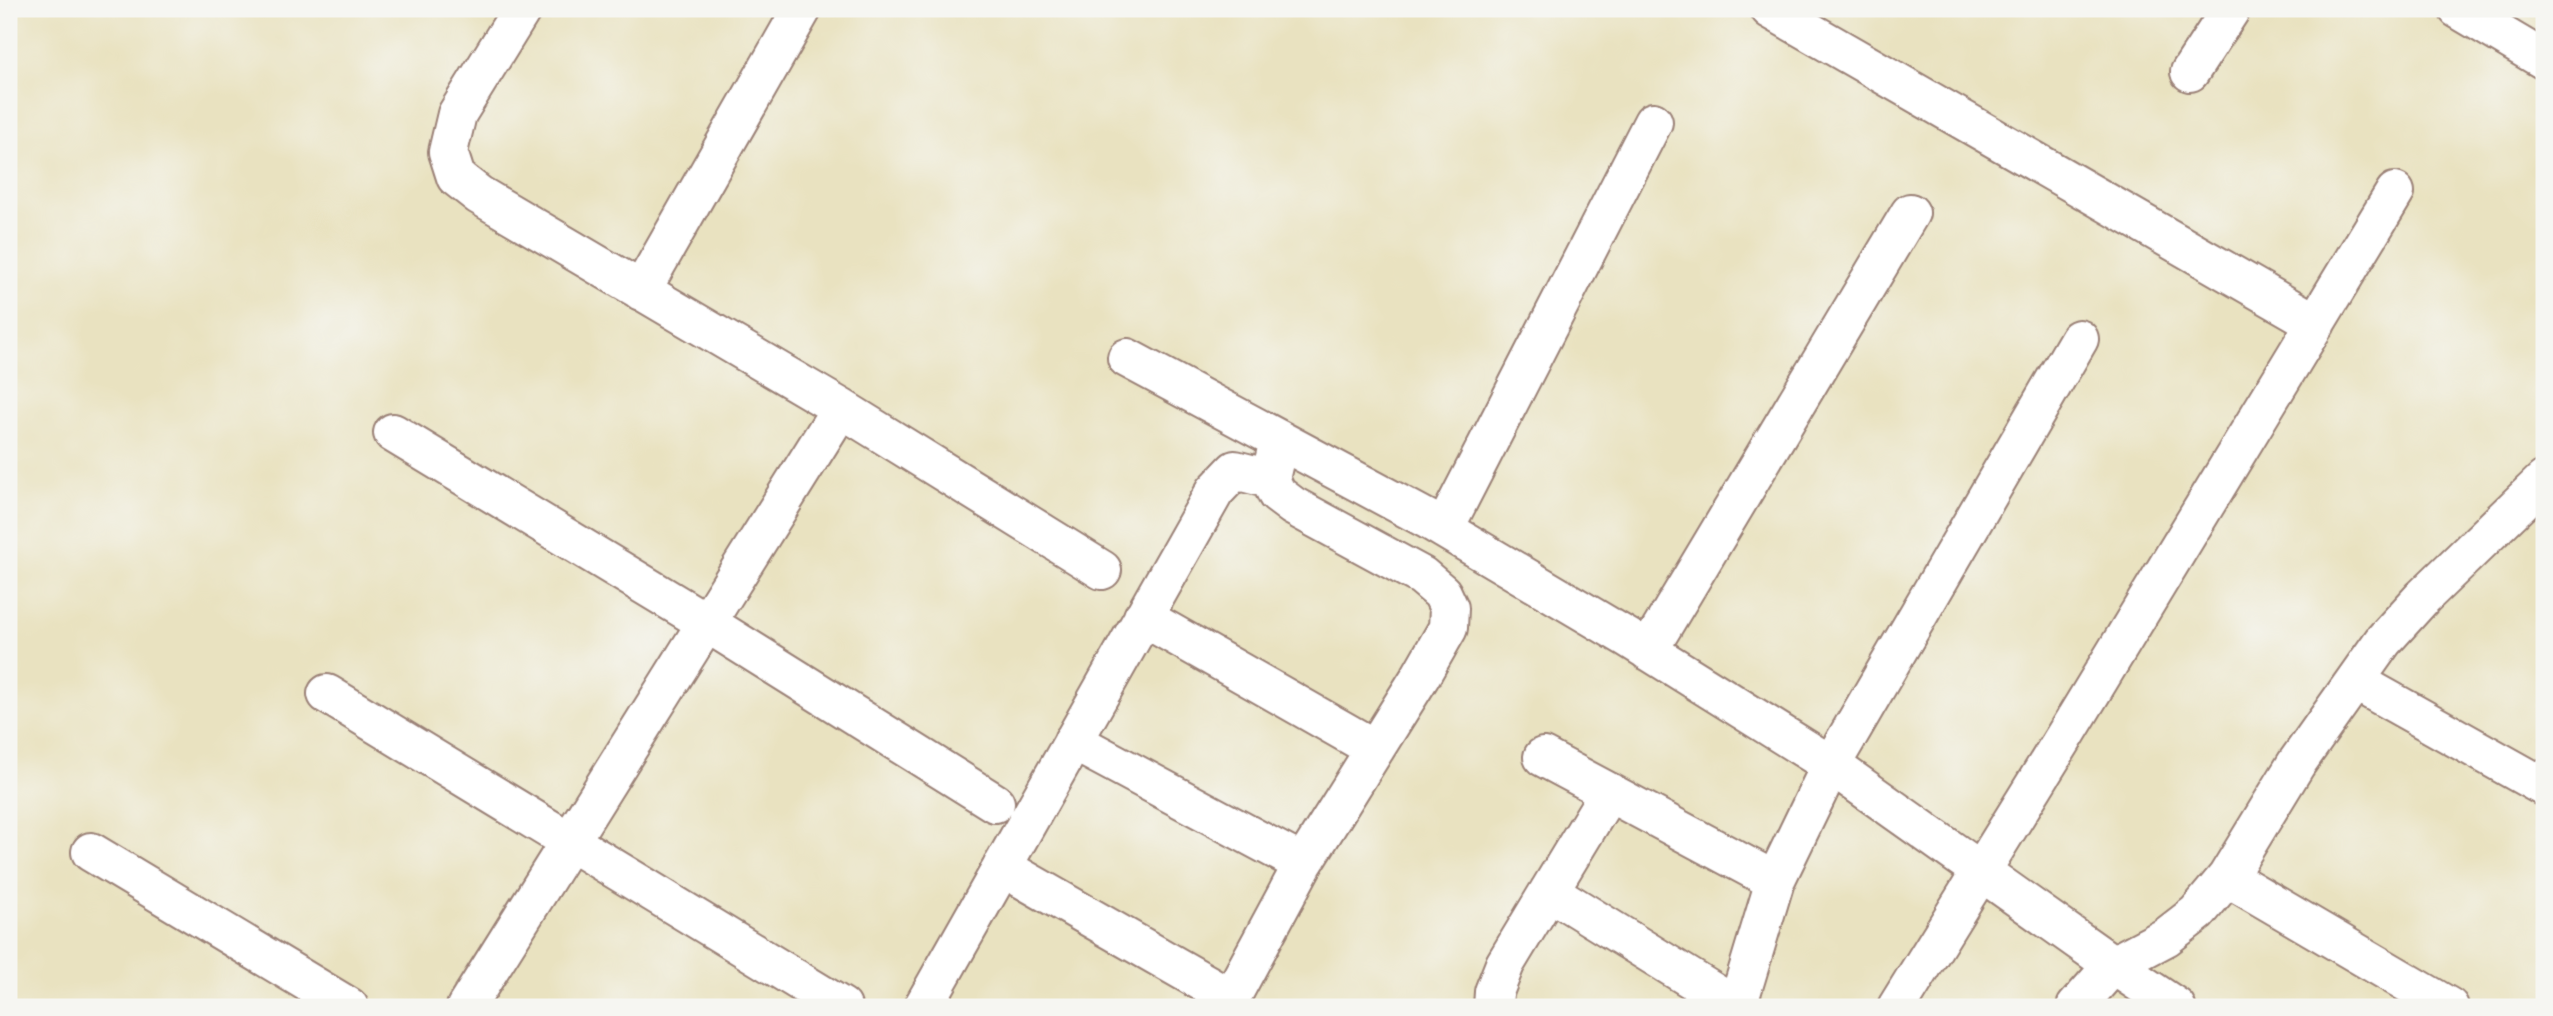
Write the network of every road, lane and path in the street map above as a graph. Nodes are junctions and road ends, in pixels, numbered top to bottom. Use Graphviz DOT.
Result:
graph roads {
  1 [pos="522,9"];
  2 [pos="802,9"];
  3 [pos="1770,9"];
  4 [pos="2231,9"];
  5 [pos="2458,9"];
  6 [pos="2544,60"];
  7 [pos="2190,72"];
  8 [pos="1653,122"];
  9 [pos="2395,192"];
  10 [pos="1910,213"];
  11 [pos="641,291"];
  12 [pos="2316,323"];
  13 [pos="2079,338"];
  14 [pos="1128,358"];
  15 [pos="841,408"];
  16 [pos="393,433"];
  17 [pos="1279,440"];
  18 [pos="1270,480"];
  19 [pos="2544,480"];
  20 [pos="1444,529"];
  21 [pos="1102,570"];
  22 [pos="1143,617"];
  23 [pos="707,623"];
  24 [pos="1648,651"];
  25 [pos="2355,681"];
  26 [pos="327,694"];
  27 [pos="1073,741"];
  28 [pos="1376,749"];
  29 [pos="1544,757"];
  30 [pos="1831,765"];
  31 [pos="2544,787"];
  32 [pos="1609,792"];
  33 [pos="995,803"];
  34 [pos="570,842"];
  35 [pos="91,852"];
  36 [pos="1303,864"];
  37 [pos="1002,867"];
  38 [pos="1981,869"];
  39 [pos="2227,877"];
  40 [pos="1775,881"];
  41 [pos="1549,891"];
  42 [pos="2113,965"];
  43 [pos="1228,1003"];
  44 [pos="349,1007"];
  45 [pos="466,1007"];
  46 [pos="842,1007"];
  47 [pos="923,1007"];
  48 [pos="1493,1007"];
  49 [pos="1737,1007"];
  50 [pos="1896,1007"];
  51 [pos="2076,1007"];
  52 [pos="2176,1007"];
  53 [pos="2449,1007"];
  1 -- 11 [label="street"];
  2 -- 11 [label="street"];
  3 -- 12 [label="street"];
  4 -- 7 [label="street"];
  5 -- 6 [label="street"];
  8 -- 20 [label="street"];
  9 -- 12 [label="street"];
  10 -- 24 [label="street"];
  11 -- 15 [label="street"];
  12 -- 38 [label="street"];
  13 -- 30 [label="street"];
  14 -- 17 [label="street"];
  15 -- 21 [label="street"];
  15 -- 23 [label="street"];
  16 -- 23 [label="street"];
  17 -- 18 [label="street"];
  17 -- 20 [label="street"];
  18 -- 22 [label="street"];
  18 -- 28 [label="street"];
  19 -- 25 [label="street"];
  20 -- 24 [label="street"];
  22 -- 27 [label="street"];
  22 -- 28 [label="street"];
  23 -- 33 [label="street"];
  23 -- 34 [label="street"];
  24 -- 30 [label="street"];
  25 -- 31 [label="street"];
  25 -- 39 [label="street"];
  26 -- 34 [label="street"];
  27 -- 36 [label="street"];
  27 -- 37 [label="street"];
  28 -- 36 [label="street"];
  29 -- 32 [label="street"];
  30 -- 38 [label="street"];
  30 -- 40 [label="street"];
  32 -- 40 [label="street"];
  32 -- 41 [label="street"];
  34 -- 45 [label="street"];
  34 -- 46 [label="street"];
  35 -- 44 [label="street"];
  36 -- 43 [label="street"];
  37 -- 43 [label="street"];
  37 -- 47 [label="street"];
  38 -- 42 [label="street"];
  38 -- 50 [label="street"];
  39 -- 42 [label="street"];
  39 -- 53 [label="street"];
  40 -- 49 [label="street"];
  41 -- 48 [label="street"];
  41 -- 49 [label="street"];
  42 -- 51 [label="street"];
  42 -- 52 [label="street"];
}
